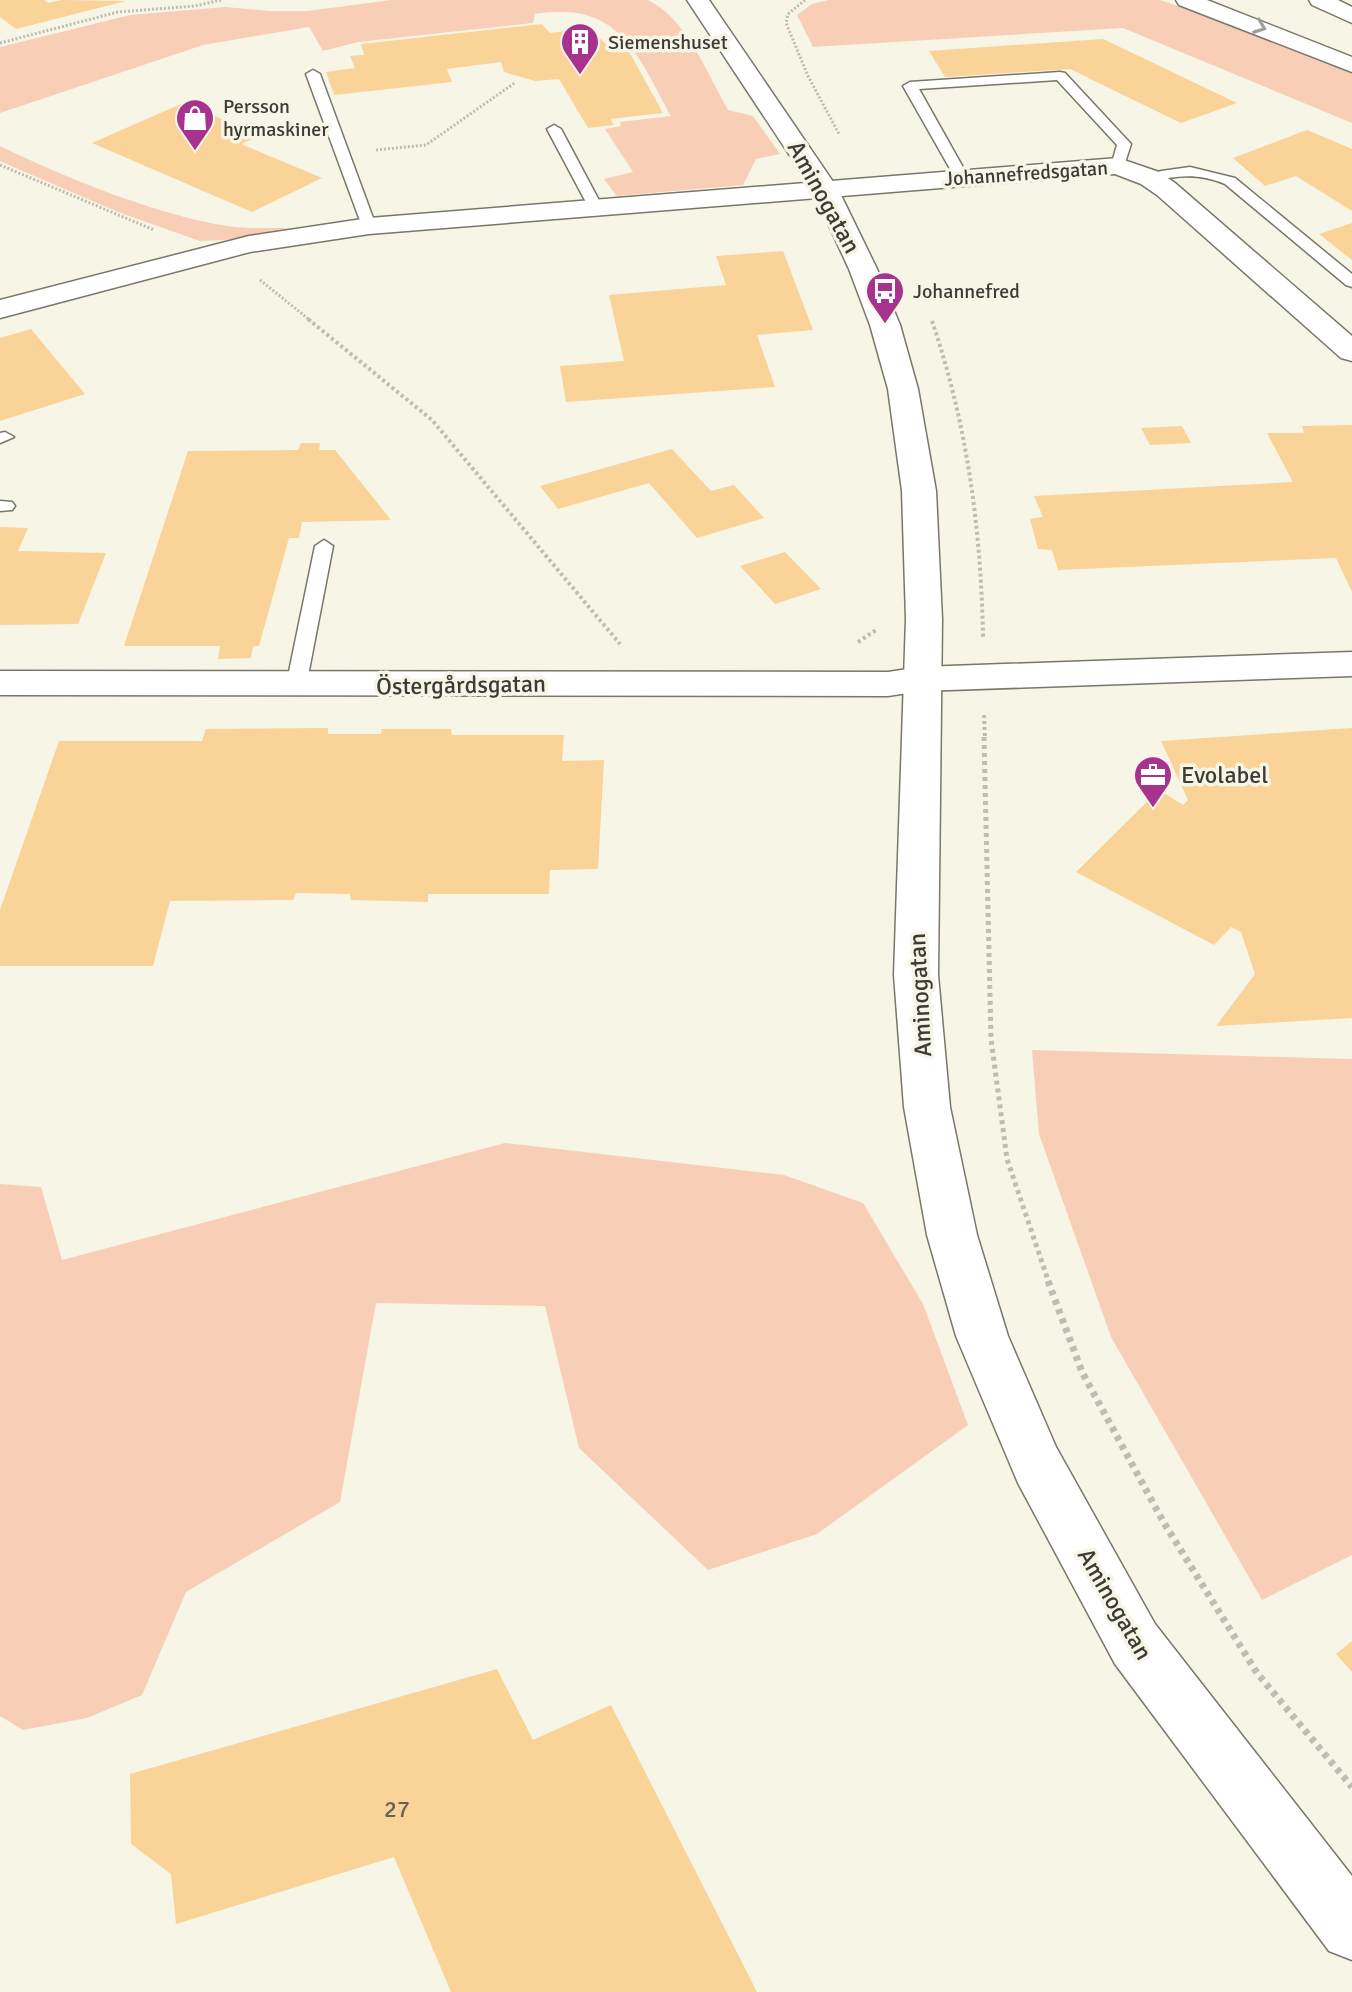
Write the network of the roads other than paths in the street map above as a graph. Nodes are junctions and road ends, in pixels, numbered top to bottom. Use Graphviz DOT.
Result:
graph roads {
  1 [pos="698,0"];
  2 [pos="1187,0"];
  3 [pos="1320,0"];
  4 [pos="1352,16"];
  5 [pos="1300,20"];
  6 [pos="1352,48"];
  7 [pos="1352,65"];
  8 [pos="313,74"];
  9 [pos="554,129"];
  10 [pos="1118,166"];
  11 [pos="962,178"];
  12 [pos="1150,178"];
  13 [pos="846,187"];
  14 [pos="595,206"];
  15 [pos="369,226"];
  16 [pos="1352,282"];
  17 [pos="0,309"];
  18 [pos="1352,352"];
  19 [pos="324,546"];
  20 [pos="1352,664"];
  21 [pos="921,679"];
  22 [pos="1,685"];
  23 [pos="296,686"];
  24 [pos="1352,1928"];
  1 -- 13 [label="main road, Aminogatan"];
  2 -- 7 [label="main road, one-way"];
  3 -- 4 [label="main road"];
  5 -- 6 [label="main road"];
  8 -- 15 [label="lane"];
  9 -- 14 [label="lane"];
  10 -- 11 [label="main road, Johannefredsgatan"];
  10 -- 11 [label="lane"];
  10 -- 12 [label="main road, Johannefredsgatan"];
  11 -- 13 [label="main road, Johannefredsgatan"];
  12 -- 16 [label="lane"];
  12 -- 18 [label="main road, Johannefredsgatan"];
  13 -- 14 [label="main road"];
  13 -- 21 [label="main road, Aminogatan"];
  14 -- 15 [label="main road"];
  15 -- 17 [label="main road"];
  19 -- 23 [label="lane"];
  20 -- 21 [label="main road"];
  21 -- 23 [label="main road, Östergårdsgatan"];
  21 -- 24 [label="main road, Aminogatan"];
  22 -- 23 [label="main road, Östergårdsgatan"];
}
